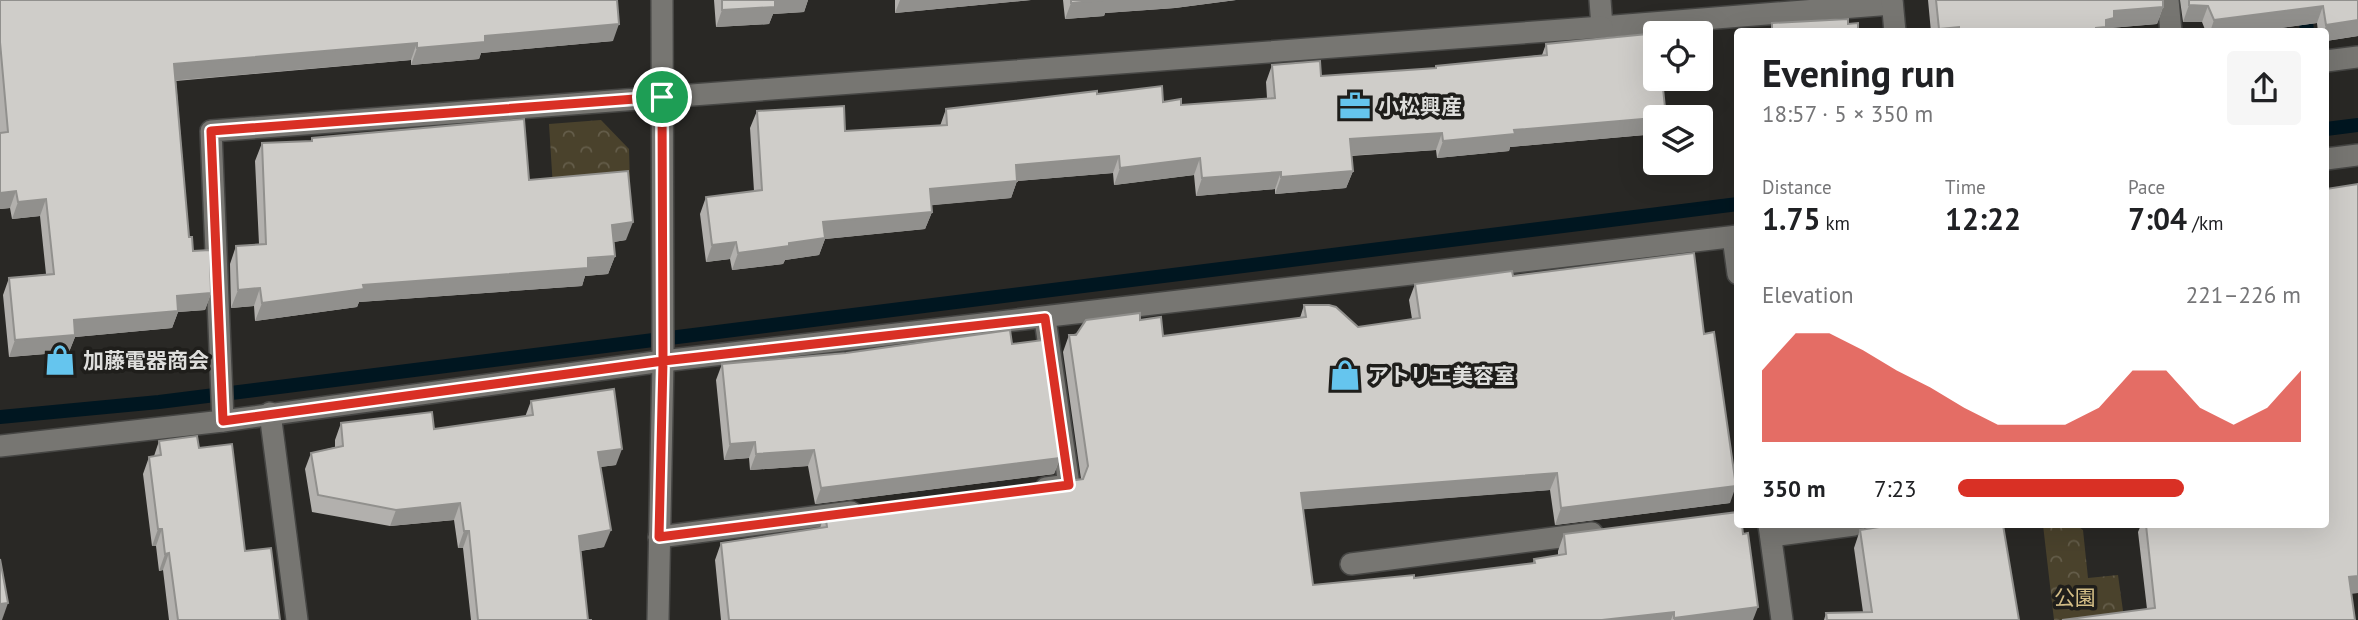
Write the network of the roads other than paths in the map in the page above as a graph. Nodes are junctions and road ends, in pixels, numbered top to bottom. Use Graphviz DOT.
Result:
graph roads {
  1 [pos="662,0"];
  2 [pos="1600,0"];
  3 [pos="2168,0"];
  4 [pos="1892,2"];
  5 [pos="1602,27"];
  6 [pos="1895,28"];
  7 [pos="2171,28"];
  8 [pos="2358,57"];
  9 [pos="2329,61"];
  10 [pos="662,97"];
  11 [pos="2358,155"];
  12 [pos="2329,159"];
  13 [pos="1734,237"];
  14 [pos="1045,318"];
  15 [pos="663,354"];
  16 [pos="270,412"];
  17 [pos="223,413"];
  18 [pos="0,446"];
  19 [pos="1028,490"];
  20 [pos="877,509"];
  21 [pos="1812,528"];
  22 [pos="1614,531"];
  23 [pos="1770,531"];
  24 [pos="659,537"];
  25 [pos="1351,564"];
  26 [pos="297,620"];
  27 [pos="658,620"];
  28 [pos="1782,620"];
  1 -- 10 [label="street"];
  2 -- 5 [label="street"];
  3 -- 7 [label="street"];
  4 -- 5 [label="street"];
  4 -- 6 [label="street"];
  5 -- 10 [label="street"];
  8 -- 9 [label="street"];
  10 -- 15 [label="street"];
  10 -- 17 [label="street"];
  11 -- 12 [label="street"];
  13 -- 14 [label="street"];
  14 -- 15 [label="street"];
  14 -- 19 [label="street"];
  15 -- 16 [label="street"];
  15 -- 24 [label="street"];
  16 -- 17 [label="street"];
  16 -- 26 [label="street"];
  17 -- 18 [label="street"];
  20 -- 24 [label="street"];
  21 -- 23 [label="street"];
  22 -- 25 [label="street"];
  23 -- 28 [label="street"];
  24 -- 27 [label="street"];
}
